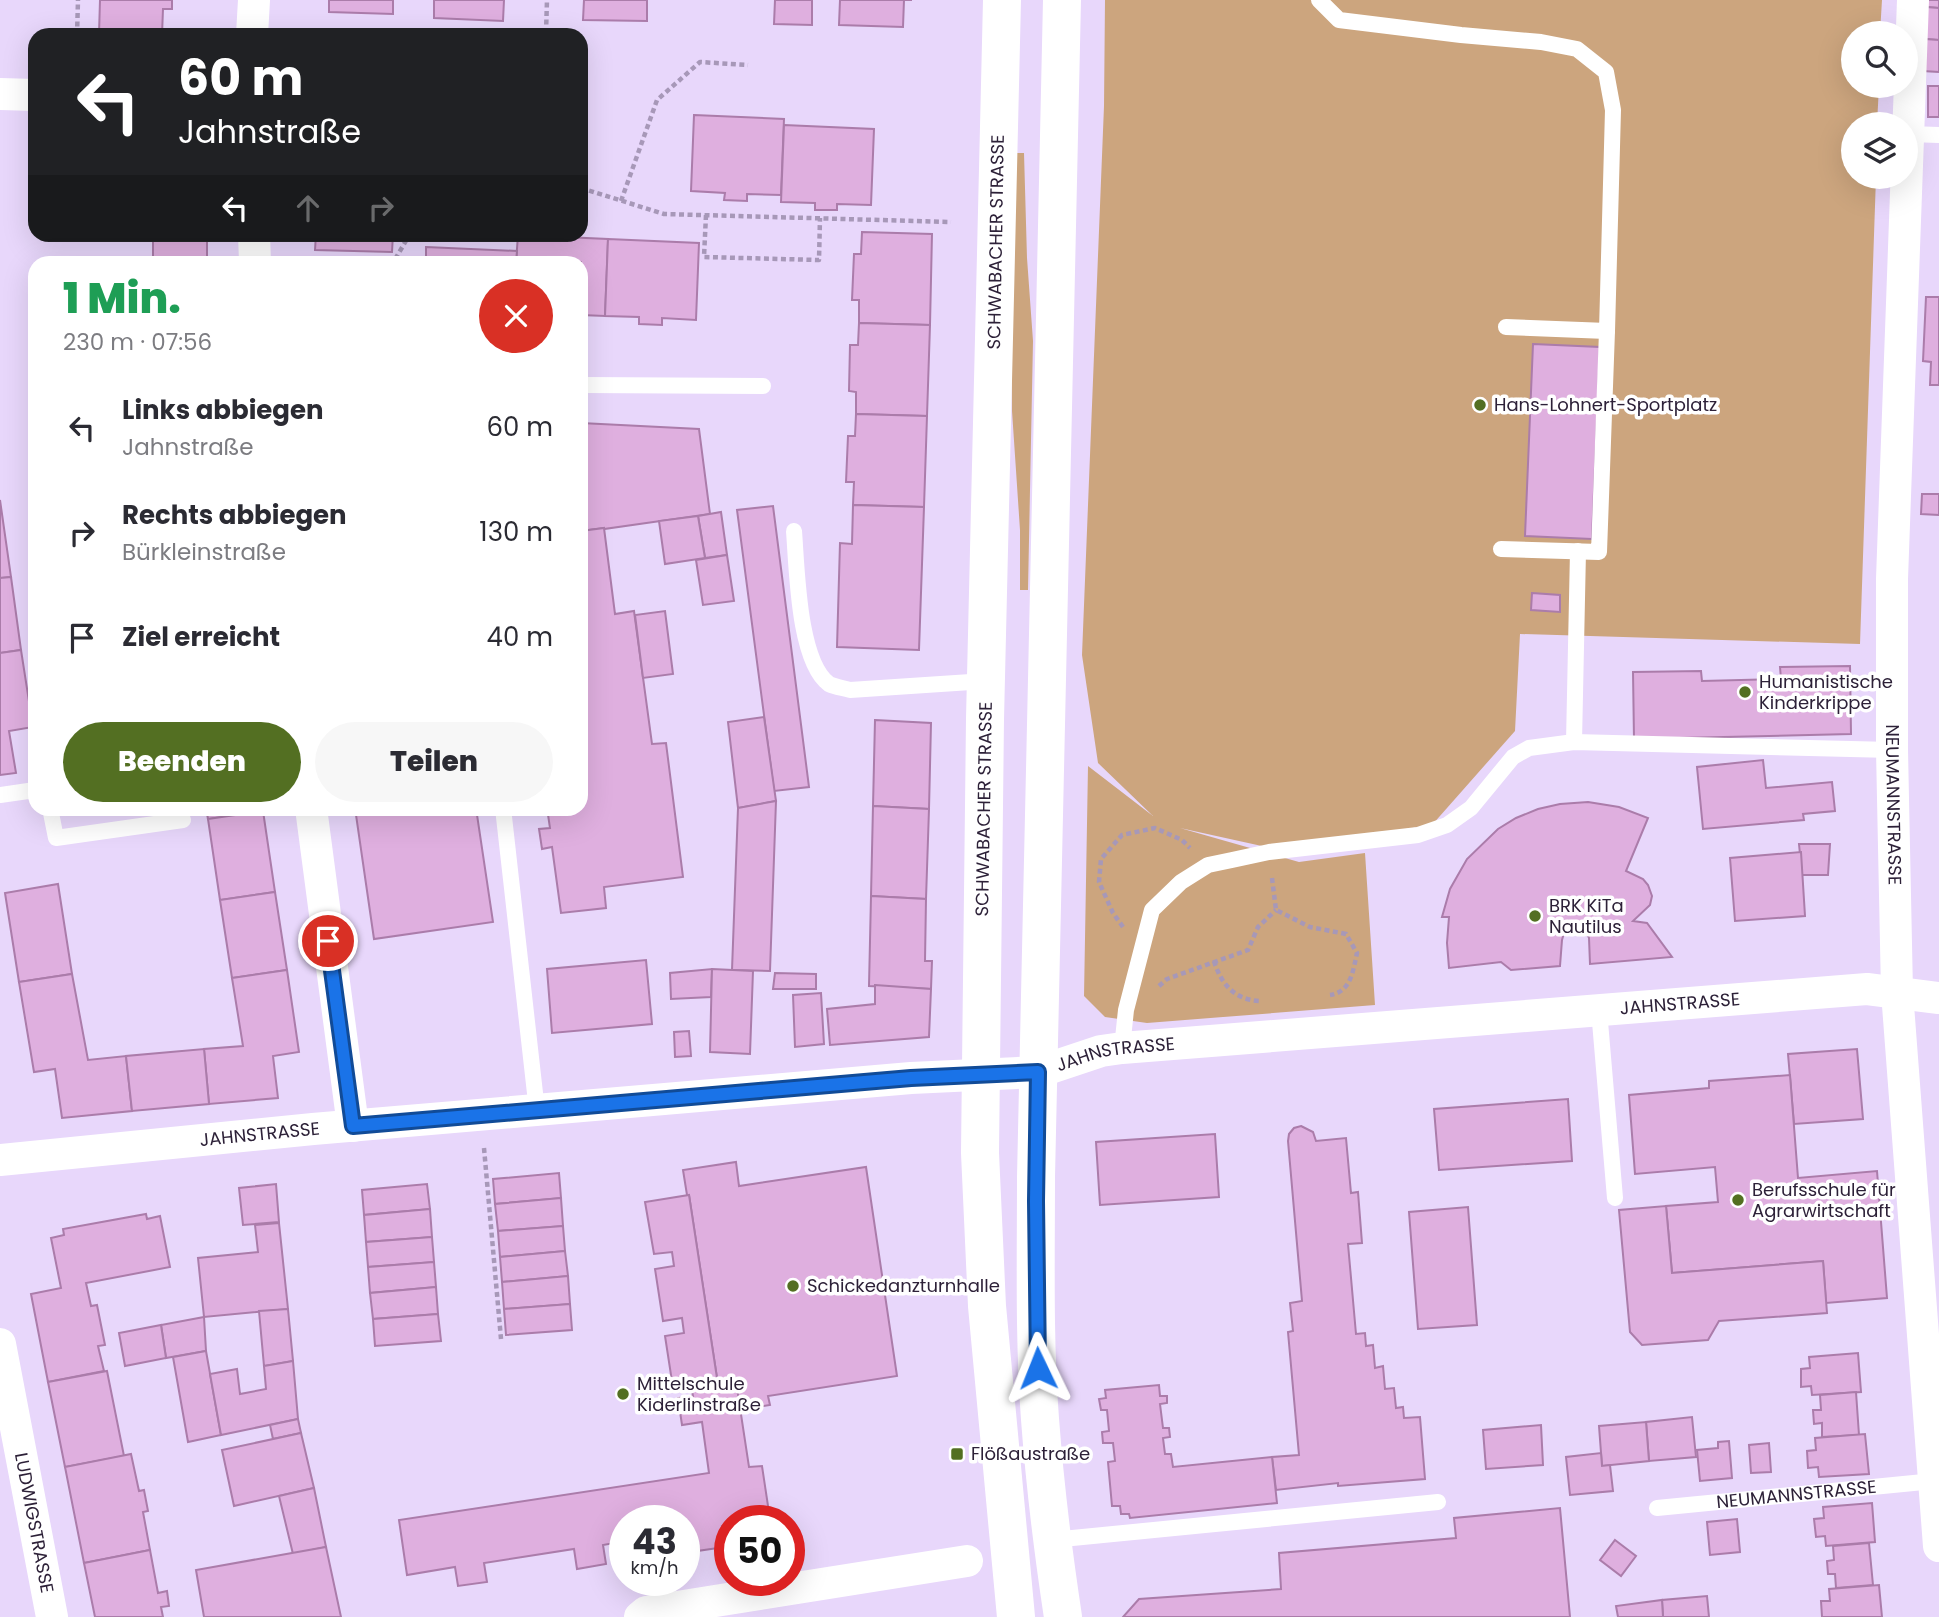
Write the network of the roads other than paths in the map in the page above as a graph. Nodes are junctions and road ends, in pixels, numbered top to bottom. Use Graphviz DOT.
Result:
graph roads {
  1 [pos="254,0"];
  2 [pos="1002,0"];
  3 [pos="1062,0"];
  4 [pos="1319,0"];
  5 [pos="1913,0"];
  6 [pos="252,28"];
  7 [pos="0,93"];
  8 [pos="28,95"];
  9 [pos="1924,135"];
  10 [pos="1506,327"];
  11 [pos="1607,331"];
  12 [pos="588,385"];
  13 [pos="763,386"];
  14 [pos="794,531"];
  15 [pos="1501,549"];
  16 [pos="1578,551"];
  17 [pos="986,681"];
  18 [pos="1574,743"];
  19 [pos="1892,750"];
  20 [pos="28,791"];
  21 [pos="0,794"];
  22 [pos="52,816"];
  23 [pos="312,816"];
  24 [pos="504,816"];
  25 [pos="183,820"];
  26 [pos="1897,992"];
  27 [pos="1939,998"];
  28 [pos="1599,1010"];
  29 [pos="1122,1048"];
  30 [pos="1038,1072"];
  31 [pos="981,1074"];
  32 [pos="537,1111"];
  33 [pos="353,1126"];
  34 [pos="0,1160"];
  35 [pos="1615,1198"];
  36 [pos="0,1345"];
  37 [pos="1934,1480"];
  38 [pos="1438,1502"];
  39 [pos="1657,1508"];
  40 [pos="1052,1540"];
  41 [pos="1939,1546"];
  42 [pos="967,1562"];
  43 [pos="52,1617"];
  44 [pos="640,1617"];
  45 [pos="1016,1617"];
  46 [pos="1063,1617"];
  1 -- 6 [label="street"];
  2 -- 17 [label="main road, SCHWABACHER STRASSE"];
  3 -- 30 [label="main road"];
  4 -- 11 [label="lane"];
  5 -- 9 [label="street, NEUMANNSTRASSE"];
  7 -- 8 [label="street"];
  9 -- 19 [label="street, NEUMANNSTRASSE"];
  10 -- 11 [label="lane"];
  11 -- 16 [label="lane"];
  12 -- 13 [label="lane"];
  14 -- 17 [label="lane"];
  15 -- 16 [label="lane"];
  16 -- 18 [label="lane"];
  17 -- 31 [label="main road, SCHWABACHER STRASSE"];
  18 -- 19 [label="lane"];
  18 -- 29 [label="lane"];
  19 -- 26 [label="street, NEUMANNSTRASSE"];
  20 -- 21 [label="lane"];
  22 -- 25 [label="lane"];
  23 -- 33 [label="street"];
  24 -- 32 [label="lane"];
  26 -- 27 [label="street, JAHNSTRASSE"];
  26 -- 28 [label="street, JAHNSTRASSE"];
  26 -- 37 [label="street, NEUMANNSTRASSE"];
  28 -- 29 [label="street, JAHNSTRASSE"];
  28 -- 35 [label="lane"];
  29 -- 30 [label="street, JAHNSTRASSE"];
  30 -- 31 [label="street, JAHNSTRASSE"];
  30 -- 40 [label="main road"];
  31 -- 32 [label="street, JAHNSTRASSE"];
  31 -- 45 [label="main road, SCHWABACHER STRASSE"];
  32 -- 33 [label="street, JAHNSTRASSE"];
  33 -- 34 [label="street, JAHNSTRASSE"];
  36 -- 43 [label="street, LUDWIGSTRASSE"];
  37 -- 39 [label="lane, NEUMANNSTRASSE"];
  37 -- 41 [label="street, NEUMANNSTRASSE"];
  38 -- 40 [label="lane"];
  40 -- 46 [label="main road"];
  42 -- 44 [label="street"];
}
